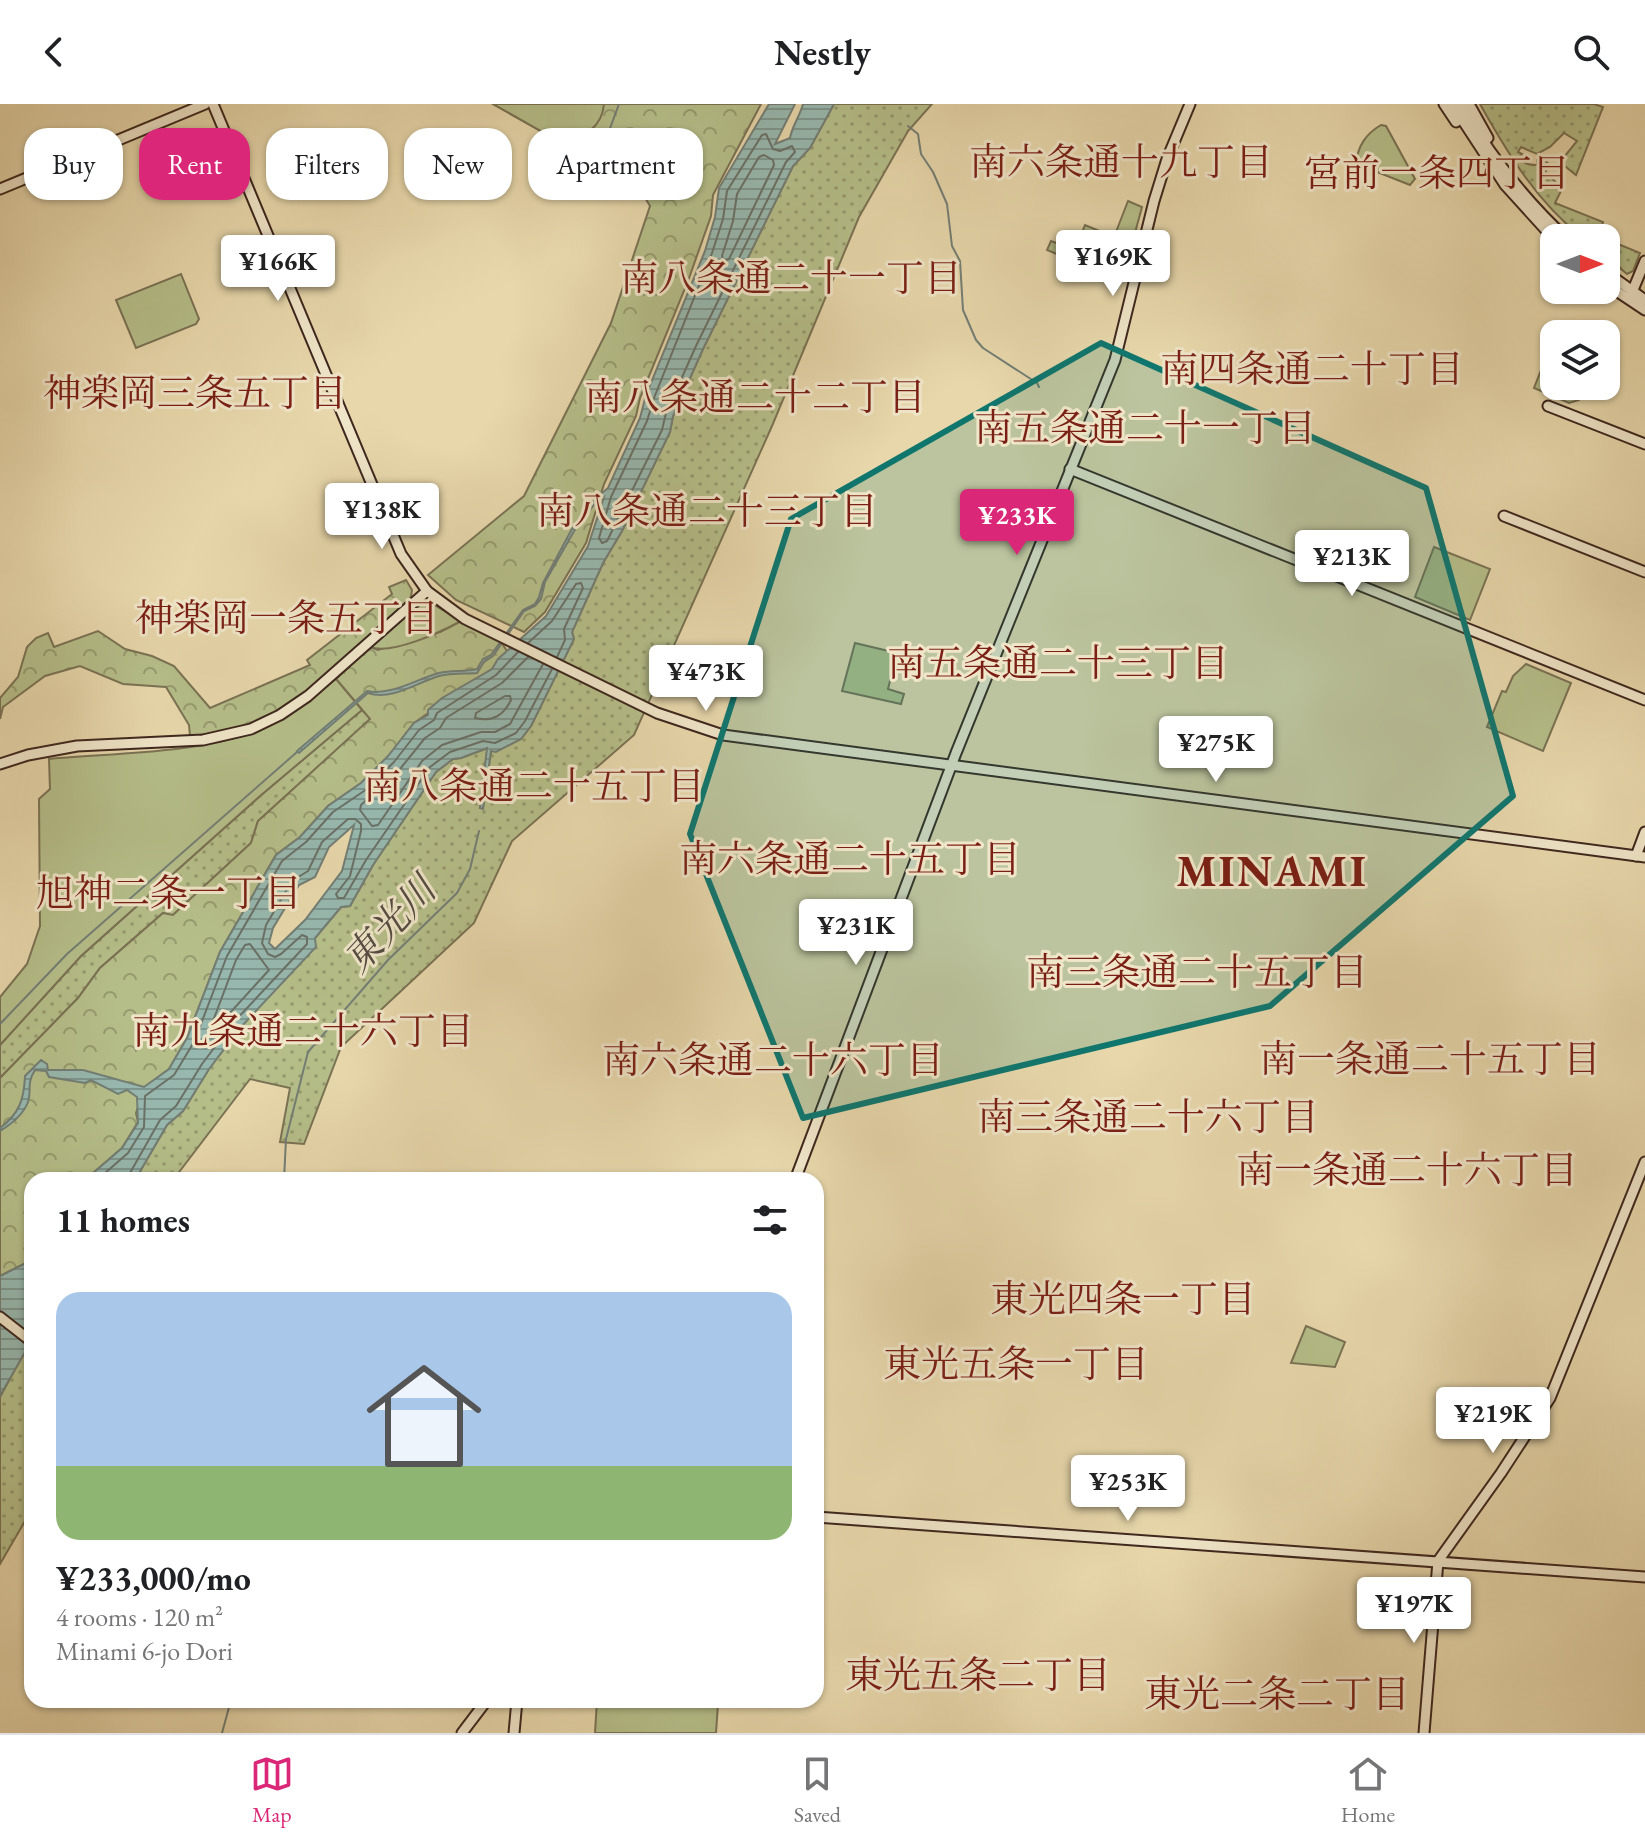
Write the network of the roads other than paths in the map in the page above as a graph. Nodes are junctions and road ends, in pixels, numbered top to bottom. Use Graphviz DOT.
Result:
graph roads {
  1 [pos="205,104"];
  2 [pos="213,104"];
  3 [pos="1190,104"];
  4 [pos="1444,104"];
  5 [pos="1452,104"];
  6 [pos="1460,104"];
  7 [pos="1469,104"];
  8 [pos="1505,185"];
  9 [pos="0,189"];
  10 [pos="1527,198"];
  11 [pos="1540,224"];
  12 [pos="1552,224"];
  13 [pos="1645,261"];
  14 [pos="1620,285"];
  15 [pos="1620,291"];
  16 [pos="1631,296"];
  17 [pos="1645,300"];
  18 [pos="1645,310"];
  19 [pos="1548,406"];
  20 [pos="1645,444"];
  21 [pos="1070,469"];
  22 [pos="1504,516"];
  23 [pos="1645,572"];
  24 [pos="427,591"];
  25 [pos="1645,700"];
  26 [pos="0,764"];
  27 [pos="952,767"];
  28 [pos="1645,832"];
  29 [pos="1640,857"];
  30 [pos="1645,1162"];
  31 [pos="798,1172"];
  32 [pos="0,1317"];
  33 [pos="24,1336"];
  34 [pos="824,1518"];
  35 [pos="1438,1561"];
  36 [pos="1645,1577"];
  37 [pos="481,1708"];
  38 [pos="516,1708"];
  39 [pos="462,1733"];
  40 [pos="514,1733"];
  41 [pos="1424,1733"];
  1 -- 9 [label="street"];
  2 -- 24 [label="street"];
  3 -- 21 [label="street"];
  4 -- 8 [label="street"];
  5 -- 8 [label="street"];
  6 -- 10 [label="street"];
  7 -- 10 [label="street"];
  8 -- 11 [label="street"];
  10 -- 12 [label="street"];
  13 -- 16 [label="street"];
  14 -- 16 [label="street"];
  15 -- 16 [label="street"];
  16 -- 17 [label="street"];
  16 -- 18 [label="street"];
  19 -- 20 [label="street"];
  21 -- 25 [label="street"];
  21 -- 27 [label="street"];
  22 -- 23 [label="street"];
  24 -- 26 [label="street"];
  24 -- 27 [label="street"];
  27 -- 29 [label="street"];
  27 -- 31 [label="street"];
  28 -- 29 [label="street"];
  30 -- 35 [label="street"];
  32 -- 33 [label="street"];
  34 -- 35 [label="street"];
  35 -- 36 [label="street"];
  35 -- 41 [label="street"];
  37 -- 39 [label="street"];
  38 -- 40 [label="street"];
}
